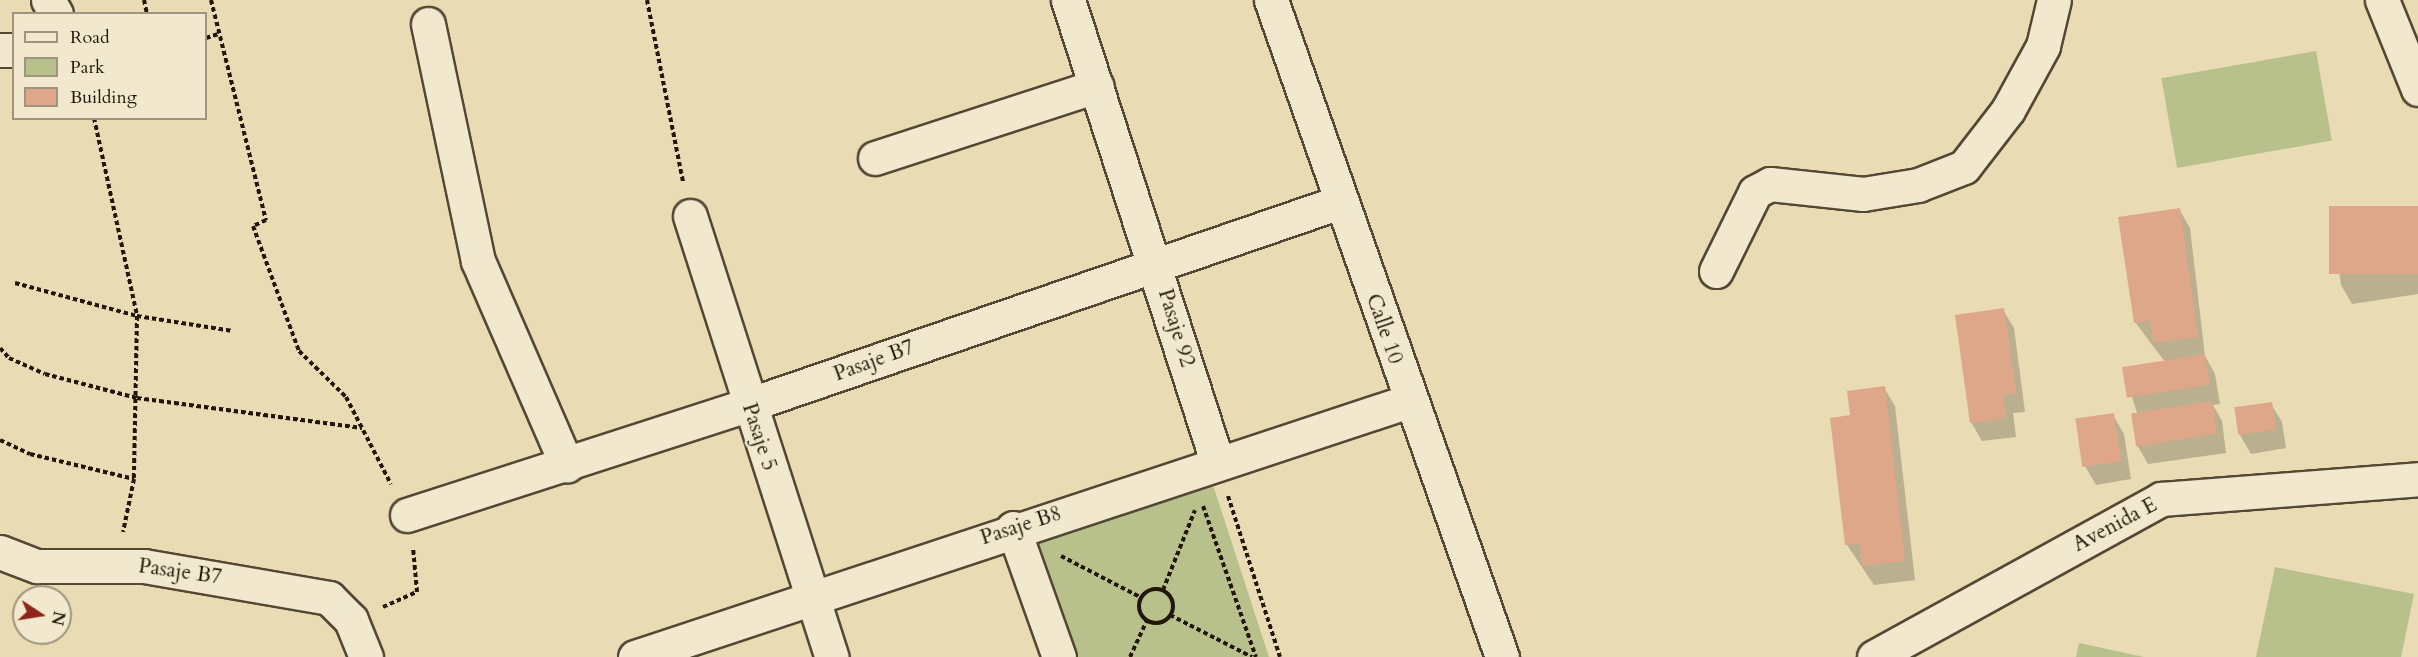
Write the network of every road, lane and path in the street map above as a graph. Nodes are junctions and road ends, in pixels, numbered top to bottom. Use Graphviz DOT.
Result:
graph roads {
  1 [pos="210,0"];
  2 [pos="647,0"];
  3 [pos="1068,0"];
  4 [pos="1271,0"];
  5 [pos="2054,0"];
  6 [pos="2382,0"];
  7 [pos="428,24"];
  8 [pos="218,34"];
  9 [pos="207,38"];
  10 [pos="1097,86"];
  11 [pos="2418,89"];
  12 [pos="94,120"];
  13 [pos="875,158"];
  14 [pos="1340,201"];
  15 [pos="690,216"];
  16 [pos="1156,261"];
  17 [pos="1716,271"];
  18 [pos="15,283"];
  19 [pos="136,316"];
  20 [pos="233,331"];
  21 [pos="0,348"];
  22 [pos="137,398"];
  23 [pos="1409,401"];
  24 [pos="748,405"];
  25 [pos="362,428"];
  26 [pos="0,440"];
  27 [pos="1217,461"];
  28 [pos="567,466"];
  29 [pos="134,479"];
  30 [pos="2418,479"];
  31 [pos="407,515"];
  32 [pos="1013,528"];
  33 [pos="0,552"];
  34 [pos="1054,561"];
  35 [pos="117,564"];
  36 [pos="1162,590"];
  37 [pos="811,596"];
  38 [pos="1140,597"];
  39 [pos="1170,615"];
  40 [pos="351,620"];
  41 [pos="1147,620"];
  42 [pos="366,657"];
  43 [pos="635,657"];
  44 [pos="832,657"];
  45 [pos="1059,657"];
  46 [pos="1130,657"];
  47 [pos="1254,657"];
  48 [pos="1280,657"];
  49 [pos="1502,657"];
  50 [pos="1874,657"];
  1 -- 8 [label="path"];
  2 -- 15 [label="path"];
  3 -- 10 [label="street, Pasaje 92"];
  4 -- 14 [label="street, Calle 10"];
  5 -- 17 [label="street"];
  6 -- 11 [label="street"];
  7 -- 28 [label="street"];
  8 -- 9 [label="path"];
  8 -- 25 [label="path"];
  10 -- 13 [label="street"];
  10 -- 16 [label="street, Pasaje 92"];
  12 -- 19 [label="path"];
  14 -- 16 [label="street, Pasaje B7"];
  14 -- 23 [label="street, Calle 10"];
  15 -- 24 [label="street, Pasaje 5"];
  16 -- 24 [label="street, Pasaje B7"];
  16 -- 27 [label="street, Pasaje 92"];
  18 -- 19 [label="path"];
  19 -- 20 [label="path"];
  19 -- 22 [label="path"];
  21 -- 22 [label="path"];
  22 -- 25 [label="path"];
  22 -- 29 [label="path"];
  23 -- 27 [label="street, Pasaje B8"];
  23 -- 49 [label="street, Calle 10"];
  24 -- 28 [label="street, Pasaje B7"];
  24 -- 37 [label="street, Pasaje 5"];
  25 -- 31 [label="path"];
  26 -- 29 [label="path"];
  27 -- 32 [label="street, Pasaje B8"];
  27 -- 48 [label="path"];
  28 -- 31 [label="street, Pasaje B7"];
  29 -- 35 [label="path"];
  30 -- 50 [label="street, Avenida E"];
  31 -- 40 [label="path"];
  32 -- 37 [label="street, Pasaje B8"];
  32 -- 45 [label="street"];
  33 -- 35 [label="street, Pasaje B7"];
  34 -- 38 [label="path"];
  35 -- 40 [label="street, Pasaje B7"];
  36 -- 38 [label="path"];
  36 -- 39 [label="path"];
  36 -- 47 [label="path"];
  37 -- 43 [label="street, Pasaje B8"];
  37 -- 44 [label="street, Pasaje 5"];
  38 -- 41 [label="path"];
  39 -- 41 [label="path"];
  39 -- 47 [label="path"];
  40 -- 42 [label="street"];
  41 -- 46 [label="path"];
}
